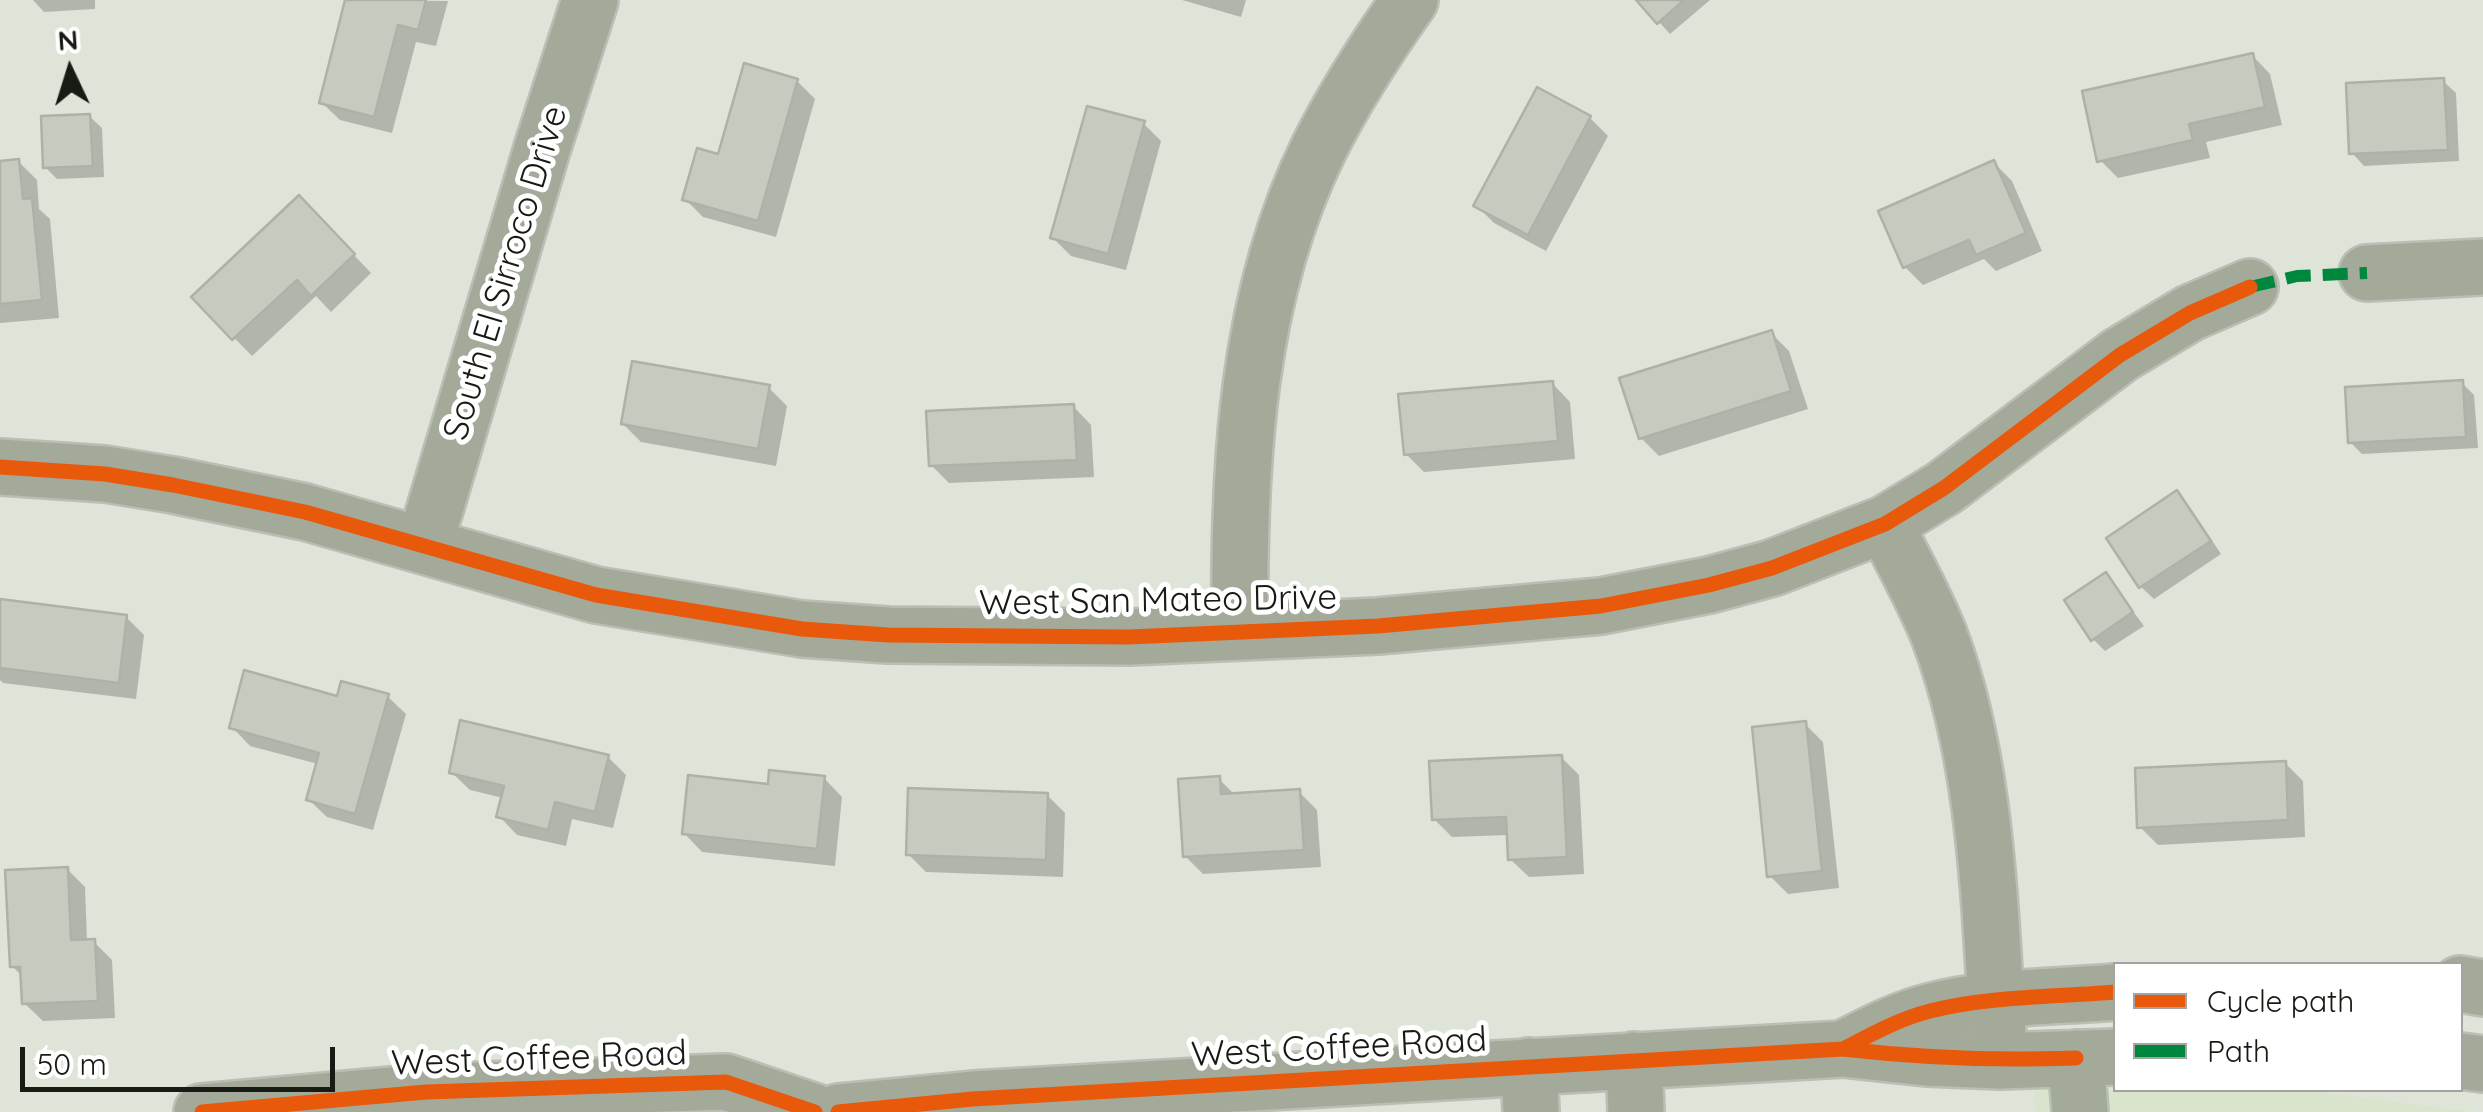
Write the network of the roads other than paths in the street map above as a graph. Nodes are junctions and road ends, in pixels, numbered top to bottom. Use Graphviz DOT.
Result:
graph roads {
  1 [pos="590,0"];
  2 [pos="1410,0"];
  3 [pos="2483,267"];
  4 [pos="2366,273"];
  5 [pos="2250,287"];
  6 [pos="0,467"];
  7 [pos="1885,524"];
  8 [pos="424,546"];
  9 [pos="1240,631"];
  10 [pos="2113,992"];
  11 [pos="1995,1002"];
  12 [pos="1844,1049"];
  13 [pos="2096,1058"];
  14 [pos="2000,1060"];
  15 [pos="1635,1086"];
  16 [pos="1530,1089"];
  17 [pos="612,1098"];
  18 [pos="974,1106"];
  19 [pos="202,1112"];
  20 [pos="816,1112"];
  21 [pos="838,1112"];
  22 [pos="2080,1112"];
  1 -- 8 [label="street, South El Sirroco Drive"];
  2 -- 9 [label="street"];
  3 -- 4 [label="street"];
  5 -- 7 [label="street, West San Mateo Drive"];
  6 -- 8 [label="street, West San Mateo Drive"];
  7 -- 9 [label="street, West San Mateo Drive"];
  7 -- 11 [label="street"];
  8 -- 9 [label="street, West San Mateo Drive"];
  10 -- 11 [label="street, West Coffee Road"];
  11 -- 12 [label="street, West Coffee Road"];
  11 -- 14 [label="street"];
  12 -- 14 [label="street, West Coffee Road"];
  12 -- 15 [label="street, West Coffee Road"];
  13 -- 14 [label="street, West Coffee Road"];
  13 -- 22 [label="street"];
  15 -- 16 [label="street, West Coffee Road"];
  16 -- 18 [label="street, West Coffee Road"];
  17 -- 19 [label="street, West Coffee Road"];
  17 -- 20 [label="street, West Coffee Road"];
  18 -- 21 [label="street, West Coffee Road"];
}
